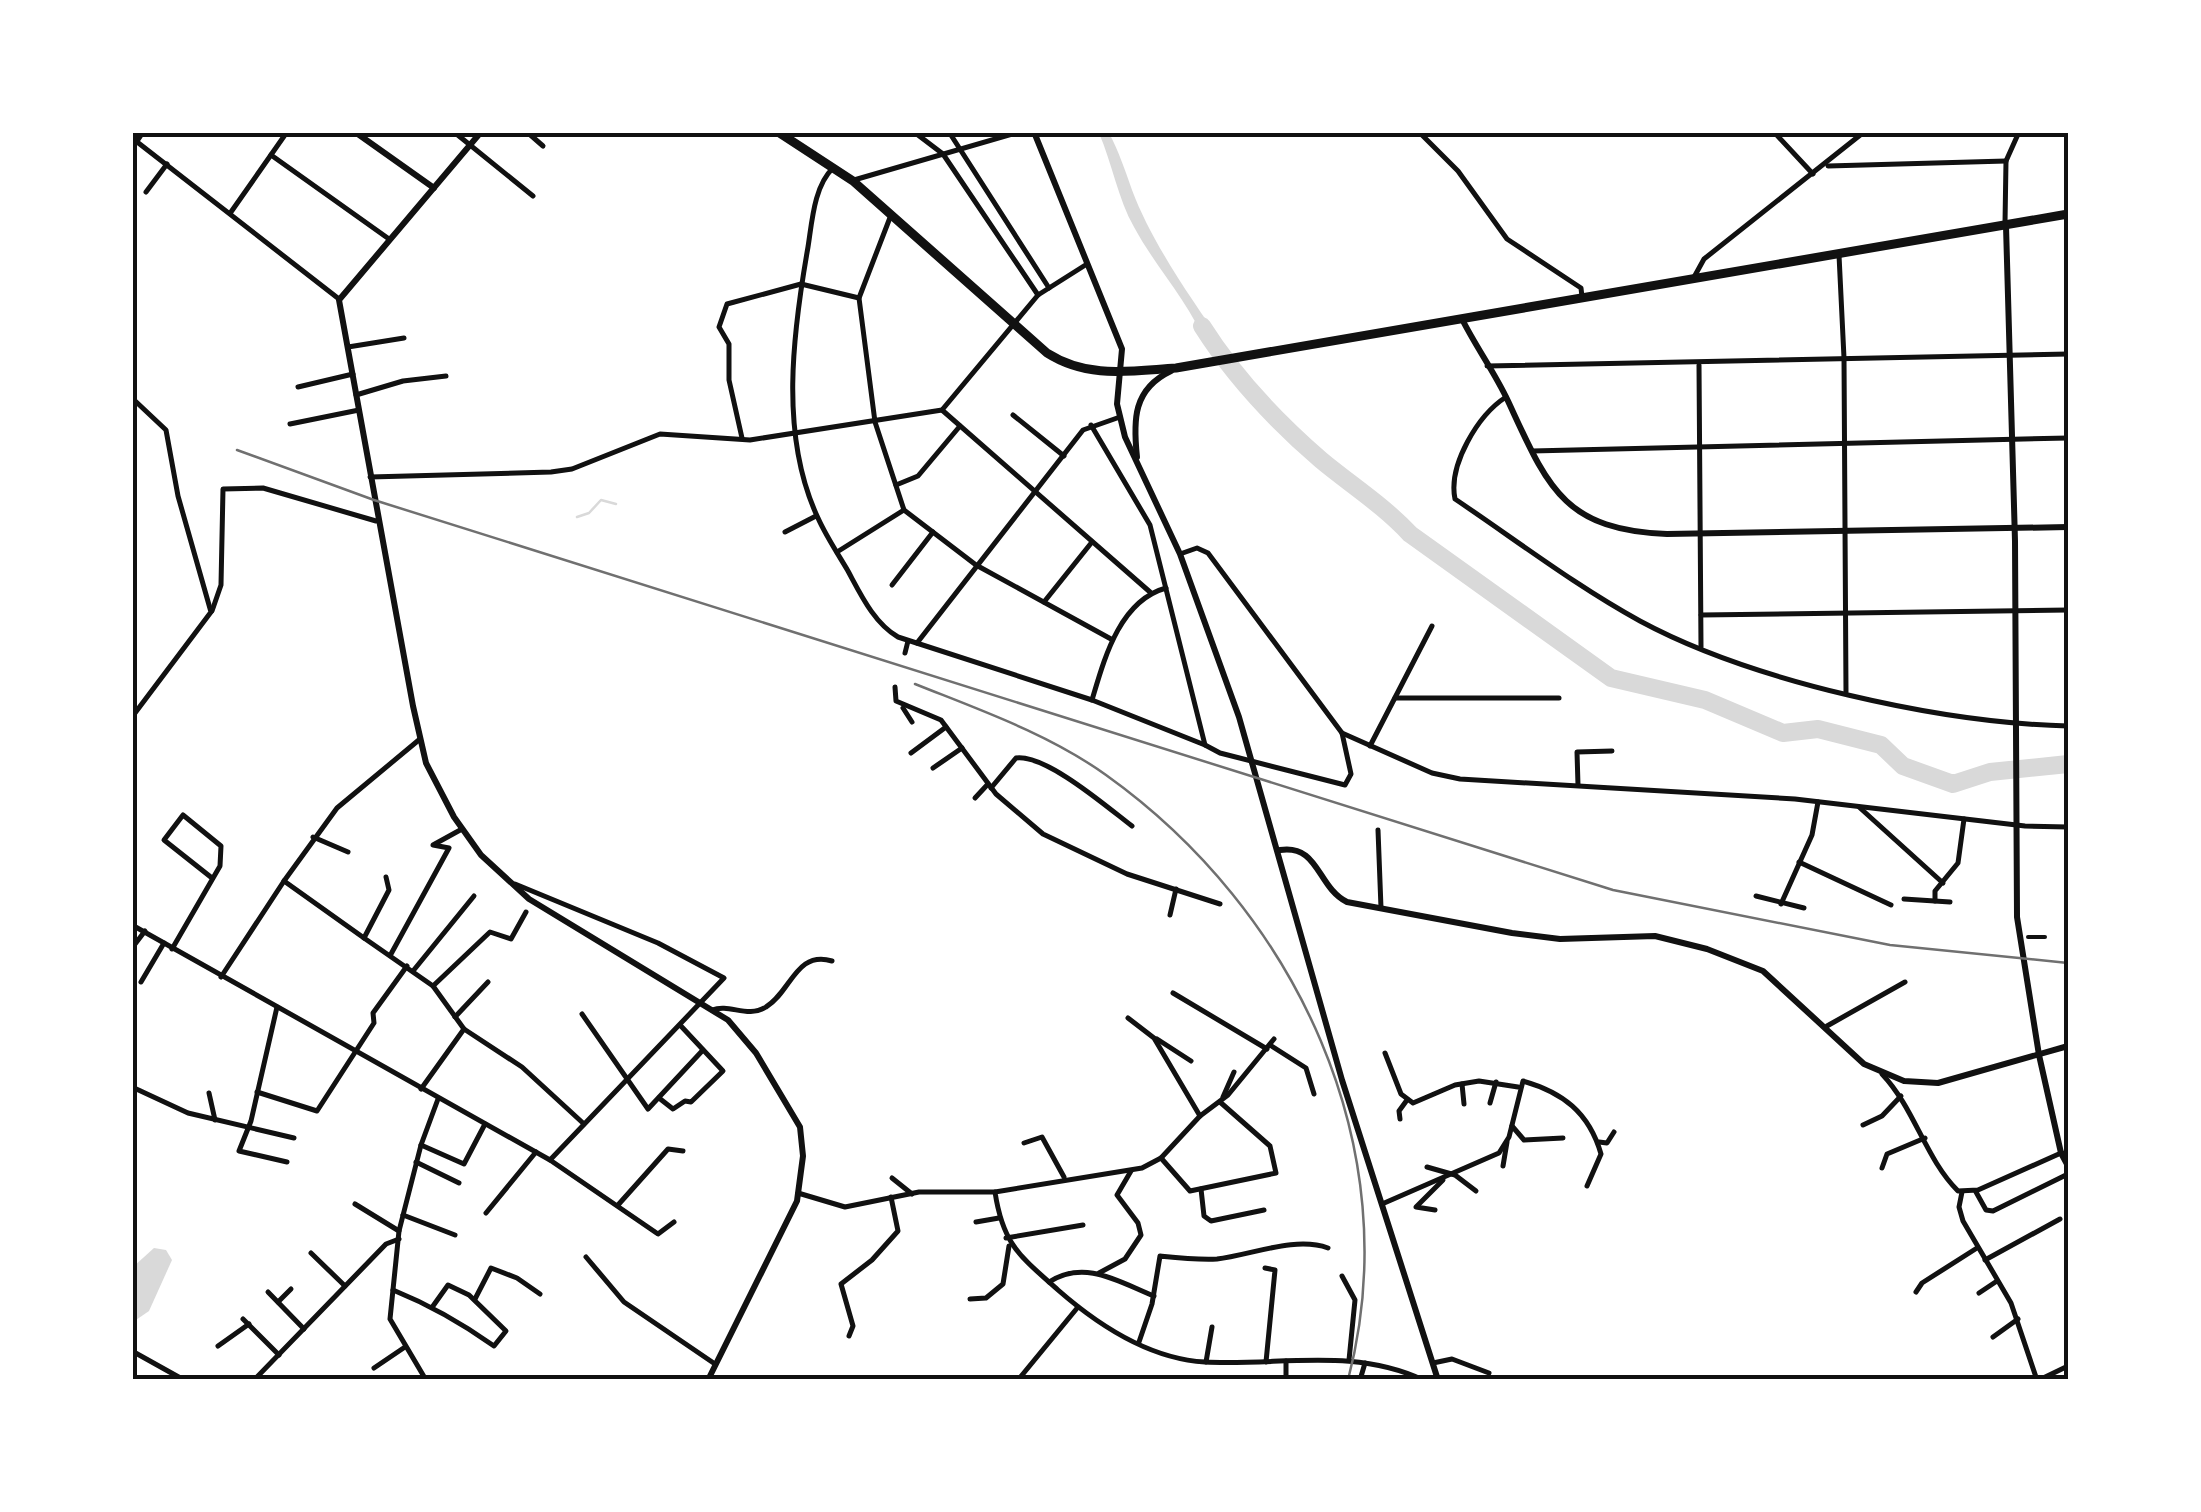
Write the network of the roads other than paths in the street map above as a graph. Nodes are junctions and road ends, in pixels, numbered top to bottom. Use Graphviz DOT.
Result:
graph roads {
  1 [pos="143,132"];
  2 [pos="287,132"];
  3 [pos="356,132"];
  4 [pos="454,132"];
  5 [pos="481,132"];
  6 [pos="527,132"];
  7 [pos="778,132"];
  8 [pos="914,132"];
  9 [pos="949,132"];
  10 [pos="1019,132"];
  11 [pos="1034,132"];
  12 [pos="1419,132"];
  13 [pos="1774,132"];
  14 [pos="1864,132"];
  15 [pos="2018,132"];
  16 [pos="135,140"];
  17 [pos="471,145"];
  18 [pos="543,146"];
  19 [pos="959,148"];
  20 [pos="944,154"];
  21 [pos="271,155"];
  22 [pos="2006,161"];
  23 [pos="167,164"];
  24 [pos="835,166"];
  25 [pos="1826,166"];
  26 [pos="1814,174"];
  27 [pos="853,180"];
  28 [pos="434,188"];
  29 [pos="146,192"];
  30 [pos="533,196"];
  31 [pos="230,212"];
  32 [pos="2068,214"];
  33 [pos="891,215"];
  34 [pos="2006,226"];
  35 [pos="389,239"];
  36 [pos="1839,255"];
  37 [pos="1087,264"];
  38 [pos="1693,280"];
  39 [pos="801,284"];
  40 [pos="1049,288"];
  41 [pos="1038,295"];
  42 [pos="859,298"];
  43 [pos="339,300"];
  44 [pos="1583,300"];
  45 [pos="1462,318"];
  46 [pos="1014,326"];
  47 [pos="404,338"];
  48 [pos="348,347"];
  49 [pos="2010,354"];
  50 [pos="2068,354"];
  51 [pos="1844,358"];
  52 [pos="1698,364"];
  53 [pos="1487,366"];
  54 [pos="1176,368"];
  55 [pos="1118,372"];
  56 [pos="352,374"];
  57 [pos="446,376"];
  58 [pos="298,387"];
  59 [pos="356,395"];
  60 [pos="1506,397"];
  61 [pos="132,398"];
  62 [pos="359,410"];
  63 [pos="942,410"];
  64 [pos="1013,414"];
  65 [pos="1120,417"];
  66 [pos="875,422"];
  67 [pos="290,424"];
  68 [pos="1091,425"];
  69 [pos="960,426"];
  70 [pos="795,434"];
  71 [pos="2012,438"];
  72 [pos="2068,438"];
  73 [pos="742,439"];
  74 [pos="1844,441"];
  75 [pos="1699,448"];
  76 [pos="1529,452"];
  77 [pos="1064,456"];
  78 [pos="1137,461"];
  79 [pos="370,478"];
  80 [pos="896,484"];
  81 [pos="1035,492"];
  82 [pos="904,510"];
  83 [pos="816,516"];
  84 [pos="376,520"];
  85 [pos="2014,527"];
  86 [pos="2068,527"];
  87 [pos="1844,528"];
  88 [pos="786,532"];
  89 [pos="933,532"];
  90 [pos="1700,534"];
  91 [pos="1092,542"];
  92 [pos="837,552"];
  93 [pos="1180,554"];
  94 [pos="976,565"];
  95 [pos="892,585"];
  96 [pos="1166,588"];
  97 [pos="1150,592"];
  98 [pos="1044,602"];
  99 [pos="2014,610"];
  100 [pos="2068,610"];
  101 [pos="1846,611"];
  102 [pos="211,612"];
  103 [pos="1700,616"];
  104 [pos="1432,626"];
  105 [pos="1110,639"];
  106 [pos="908,641"];
  107 [pos="917,643"];
  108 [pos="1701,647"];
  109 [pos="905,652"];
  110 [pos="895,688"];
  111 [pos="1846,692"];
  112 [pos="1395,698"];
  113 [pos="1559,698"];
  114 [pos="1092,700"];
  115 [pos="902,705"];
  116 [pos="132,717"];
  117 [pos="912,722"];
  118 [pos="2068,726"];
  119 [pos="946,727"];
  120 [pos="2016,727"];
  121 [pos="1342,734"];
  122 [pos="420,739"];
  123 [pos="1205,745"];
  124 [pos="1370,746"];
  125 [pos="962,748"];
  126 [pos="1612,751"];
  127 [pos="911,754"];
  128 [pos="934,768"];
  129 [pos="1578,784"];
  130 [pos="990,786"];
  131 [pos="975,798"];
  132 [pos="1818,802"];
  133 [pos="1856,804"];
  134 [pos="1964,819"];
  135 [pos="2017,821"];
  136 [pos="1132,826"];
  137 [pos="2068,827"];
  138 [pos="462,829"];
  139 [pos="1378,830"];
  140 [pos="313,837"];
  141 [pos="1280,850"];
  142 [pos="348,852"];
  143 [pos="1799,862"];
  144 [pos="386,877"];
  145 [pos="212,878"];
  146 [pos="284,881"];
  147 [pos="508,882"];
  148 [pos="1943,883"];
  149 [pos="1177,888"];
  150 [pos="474,896"];
  151 [pos="1756,896"];
  152 [pos="1904,899"];
  153 [pos="1934,901"];
  154 [pos="1950,902"];
  155 [pos="1220,904"];
  156 [pos="1781,904"];
  157 [pos="1891,905"];
  158 [pos="1381,908"];
  159 [pos="1804,908"];
  160 [pos="526,912"];
  161 [pos="1170,915"];
  162 [pos="132,925"];
  163 [pos="145,932"];
  164 [pos="2028,937"];
  165 [pos="2045,937"];
  166 [pos="364,938"];
  167 [pos="164,943"];
  168 [pos="132,948"];
  169 [pos="172,948"];
  170 [pos="390,954"];
  171 [pos="832,961"];
  172 [pos="410,968"];
  173 [pos="221,977"];
  174 [pos="141,982"];
  175 [pos="488,982"];
  176 [pos="1906,982"];
  177 [pos="433,986"];
  178 [pos="1172,993"];
  179 [pos="277,1007"];
  180 [pos="712,1010"];
  181 [pos="582,1014"];
  182 [pos="456,1017"];
  183 [pos="1128,1018"];
  184 [pos="680,1025"];
  185 [pos="1827,1026"];
  186 [pos="464,1028"];
  187 [pos="1154,1038"];
  188 [pos="1270,1044"];
  189 [pos="2068,1046"];
  190 [pos="703,1050"];
  191 [pos="354,1051"];
  192 [pos="1386,1053"];
  193 [pos="2039,1055"];
  194 [pos="1192,1061"];
  195 [pos="1234,1072"];
  196 [pos="1882,1074"];
  197 [pos="626,1082"];
  198 [pos="1496,1082"];
  199 [pos="1462,1084"];
  200 [pos="132,1087"];
  201 [pos="1518,1087"];
  202 [pos="421,1089"];
  203 [pos="258,1092"];
  204 [pos="209,1093"];
  205 [pos="1314,1094"];
  206 [pos="1901,1096"];
  207 [pos="658,1098"];
  208 [pos="438,1099"];
  209 [pos="1221,1100"];
  210 [pos="1408,1100"];
  211 [pos="1490,1103"];
  212 [pos="1464,1104"];
  213 [pos="1200,1116"];
  214 [pos="1400,1119"];
  215 [pos="214,1120"];
  216 [pos="485,1124"];
  217 [pos="584,1124"];
  218 [pos="1863,1125"];
  219 [pos="246,1126"];
  220 [pos="1512,1126"];
  221 [pos="1614,1132"];
  222 [pos="294,1138"];
  223 [pos="1563,1138"];
  224 [pos="1926,1138"];
  225 [pos="1596,1141"];
  226 [pos="1508,1142"];
  227 [pos="1024,1144"];
  228 [pos="420,1145"];
  229 [pos="683,1151"];
  230 [pos="536,1152"];
  231 [pos="2065,1154"];
  232 [pos="1161,1158"];
  233 [pos="550,1160"];
  234 [pos="287,1162"];
  235 [pos="416,1162"];
  236 [pos="1503,1166"];
  237 [pos="2068,1166"];
  238 [pos="1427,1167"];
  239 [pos="1882,1168"];
  240 [pos="1131,1171"];
  241 [pos="2068,1174"];
  242 [pos="1455,1176"];
  243 [pos="892,1178"];
  244 [pos="1064,1178"];
  245 [pos="1443,1180"];
  246 [pos="459,1183"];
  247 [pos="1587,1186"];
  248 [pos="1201,1189"];
  249 [pos="1975,1191"];
  250 [pos="798,1192"];
  251 [pos="995,1192"];
  252 [pos="1476,1192"];
  253 [pos="1962,1192"];
  254 [pos="912,1194"];
  255 [pos="891,1197"];
  256 [pos="355,1204"];
  257 [pos="1382,1204"];
  258 [pos="618,1205"];
  259 [pos="1264,1210"];
  260 [pos="1435,1210"];
  261 [pos="486,1213"];
  262 [pos="403,1216"];
  263 [pos="999,1218"];
  264 [pos="2060,1219"];
  265 [pos="674,1222"];
  266 [pos="976,1222"];
  267 [pos="1083,1225"];
  268 [pos="400,1230"];
  269 [pos="454,1235"];
  270 [pos="400,1239"];
  271 [pos="1007,1241"];
  272 [pos="1328,1248"];
  273 [pos="1978,1248"];
  274 [pos="311,1253"];
  275 [pos="586,1257"];
  276 [pos="1985,1260"];
  277 [pos="1265,1268"];
  278 [pos="1099,1273"];
  279 [pos="1342,1276"];
  280 [pos="1998,1280"];
  281 [pos="1049,1282"];
  282 [pos="346,1286"];
  283 [pos="291,1289"];
  284 [pos="393,1290"];
  285 [pos="268,1292"];
  286 [pos="1916,1292"];
  287 [pos="1979,1293"];
  288 [pos="540,1294"];
  289 [pos="1154,1296"];
  290 [pos="970,1299"];
  291 [pos="474,1300"];
  292 [pos="278,1302"];
  293 [pos="434,1306"];
  294 [pos="1078,1307"];
  295 [pos="243,1318"];
  296 [pos="2018,1319"];
  297 [pos="249,1324"];
  298 [pos="1212,1326"];
  299 [pos="304,1329"];
  300 [pos="848,1336"];
  301 [pos="1993,1338"];
  302 [pos="1140,1342"];
  303 [pos="218,1346"];
  304 [pos="405,1348"];
  305 [pos="132,1351"];
  306 [pos="279,1355"];
  307 [pos="1348,1360"];
  308 [pos="1286,1361"];
  309 [pos="1206,1362"];
  310 [pos="1266,1362"];
  311 [pos="1365,1362"];
  312 [pos="1433,1363"];
  313 [pos="715,1364"];
  314 [pos="2068,1366"];
  315 [pos="374,1368"];
  316 [pos="1489,1373"];
  317 [pos="2037,1379"];
  318 [pos="184,1380"];
  319 [pos="254,1380"];
  320 [pos="426,1380"];
  321 [pos="708,1380"];
  322 [pos="1018,1380"];
  323 [pos="1286,1380"];
  324 [pos="1360,1380"];
  325 [pos="1423,1380"];
  326 [pos="1438,1380"];
  1 -- 16 [label="street"];
  2 -- 21 [label="street"];
  3 -- 28 [label="street"];
  4 -- 17 [label="street"];
  5 -- 17 [label="street"];
  6 -- 18 [label="street"];
  7 -- 24 [label="main road"];
  8 -- 20 [label="street"];
  9 -- 19 [label="street"];
  10 -- 19 [label="street"];
  11 -- 37 [label="street"];
  12 -- 44 [label="street"];
  13 -- 26 [label="street"];
  14 -- 25 [label="street"];
  15 -- 22 [label="street"];
  16 -- 23 [label="street"];
  17 -- 28 [label="street"];
  17 -- 30 [label="street"];
  19 -- 20 [label="street"];
  19 -- 40 [label="street"];
  20 -- 27 [label="street"];
  20 -- 41 [label="street"];
  21 -- 31 [label="street"];
  21 -- 35 [label="street"];
  22 -- 25 [label="street"];
  22 -- 34 [label="street"];
  23 -- 29 [label="street"];
  23 -- 31 [label="street"];
  24 -- 27 [label="main road"];
  24 -- 39 [label="street"];
  25 -- 26 [label="street"];
  26 -- 38 [label="street"];
  27 -- 33 [label="main road"];
  28 -- 35 [label="street"];
  31 -- 43 [label="street"];
  32 -- 34 [label="main road"];
  33 -- 42 [label="street"];
  33 -- 46 [label="main road"];
  34 -- 36 [label="main road"];
  34 -- 49 [label="street"];
  35 -- 43 [label="street"];
  36 -- 38 [label="main road"];
  36 -- 51 [label="street"];
  37 -- 40 [label="street"];
  37 -- 55 [label="street"];
  38 -- 44 [label="main road"];
  39 -- 42 [label="street"];
  39 -- 70 [label="street"];
  39 -- 73 [label="street"];
  40 -- 41 [label="street"];
  41 -- 46 [label="street"];
  42 -- 66 [label="street"];
  43 -- 48 [label="street"];
  44 -- 45 [label="main road"];
  45 -- 53 [label="street"];
  45 -- 54 [label="main road"];
  46 -- 55 [label="main road"];
  46 -- 63 [label="street"];
  47 -- 48 [label="street"];
  48 -- 56 [label="street"];
  49 -- 50 [label="street"];
  49 -- 51 [label="street"];
  49 -- 71 [label="street"];
  51 -- 52 [label="street"];
  51 -- 74 [label="street"];
  52 -- 53 [label="street"];
  52 -- 75 [label="street"];
  53 -- 60 [label="street"];
  54 -- 55 [label="main road"];
  54 -- 78 [label="street"];
  55 -- 65 [label="street"];
  56 -- 58 [label="street"];
  56 -- 59 [label="street"];
  57 -- 59 [label="street"];
  59 -- 62 [label="street"];
  60 -- 76 [label="street"];
  60 -- 108 [label="street"];
  61 -- 102 [label="street"];
  62 -- 67 [label="street"];
  62 -- 79 [label="street"];
  63 -- 66 [label="street"];
  63 -- 69 [label="street"];
  64 -- 77 [label="street"];
  65 -- 68 [label="street"];
  65 -- 78 [label="street"];
  66 -- 70 [label="street"];
  66 -- 80 [label="street"];
  68 -- 77 [label="street"];
  68 -- 96 [label="street"];
  69 -- 80 [label="street"];
  69 -- 81 [label="street"];
  70 -- 73 [label="street"];
  70 -- 83 [label="street"];
  71 -- 72 [label="street"];
  71 -- 74 [label="street"];
  71 -- 85 [label="street"];
  73 -- 79 [label="street"];
  74 -- 75 [label="street"];
  74 -- 87 [label="street"];
  75 -- 76 [label="street"];
  75 -- 90 [label="street"];
  76 -- 90 [label="street"];
  77 -- 81 [label="street"];
  78 -- 93 [label="street"];
  79 -- 84 [label="street"];
  80 -- 82 [label="street"];
  81 -- 91 [label="street"];
  81 -- 94 [label="street"];
  82 -- 89 [label="street"];
  82 -- 92 [label="street"];
  83 -- 88 [label="street"];
  83 -- 92 [label="street"];
  84 -- 102 [label="street"];
  84 -- 122 [label="street"];
  85 -- 86 [label="street"];
  85 -- 87 [label="street"];
  85 -- 99 [label="street"];
  87 -- 90 [label="street"];
  87 -- 101 [label="street"];
  89 -- 94 [label="street"];
  89 -- 95 [label="street"];
  90 -- 103 [label="street"];
  91 -- 97 [label="street"];
  91 -- 98 [label="street"];
  92 -- 106 [label="street"];
  93 -- 121 [label="street"];
  93 -- 141 [label="street"];
  94 -- 98 [label="street"];
  94 -- 107 [label="street"];
  96 -- 97 [label="street"];
  96 -- 123 [label="street"];
  97 -- 105 [label="street"];
  98 -- 105 [label="street"];
  99 -- 100 [label="street"];
  99 -- 101 [label="street"];
  99 -- 120 [label="street"];
  101 -- 103 [label="street"];
  101 -- 111 [label="street"];
  102 -- 116 [label="street"];
  103 -- 108 [label="street"];
  104 -- 112 [label="street"];
  105 -- 114 [label="street"];
  106 -- 107 [label="street"];
  106 -- 109 [label="street"];
  107 -- 114 [label="street"];
  108 -- 111 [label="street"];
  110 -- 115 [label="street"];
  111 -- 120 [label="street"];
  112 -- 113 [label="street"];
  112 -- 124 [label="street"];
  114 -- 123 [label="street"];
  115 -- 117 [label="street"];
  115 -- 119 [label="street"];
  118 -- 120 [label="street"];
  119 -- 125 [label="street"];
  119 -- 127 [label="street"];
  120 -- 135 [label="street"];
  121 -- 123 [label="street"];
  121 -- 124 [label="street"];
  122 -- 138 [label="street"];
  122 -- 140 [label="street"];
  124 -- 129 [label="street"];
  125 -- 128 [label="street"];
  125 -- 130 [label="street"];
  126 -- 129 [label="street"];
  129 -- 132 [label="street"];
  130 -- 131 [label="street"];
  130 -- 136 [label="street"];
  130 -- 149 [label="street"];
  132 -- 133 [label="street"];
  132 -- 143 [label="street"];
  133 -- 134 [label="street"];
  133 -- 148 [label="street"];
  134 -- 135 [label="street"];
  134 -- 148 [label="street"];
  135 -- 137 [label="street"];
  135 -- 193 [label="street"];
  138 -- 147 [label="street"];
  138 -- 170 [label="street"];
  139 -- 158 [label="street"];
  140 -- 142 [label="street"];
  140 -- 146 [label="street"];
  141 -- 158 [label="street"];
  141 -- 257 [label="street"];
  143 -- 156 [label="street"];
  143 -- 157 [label="street"];
  144 -- 166 [label="street"];
  145 -- 145 [label="street"];
  145 -- 169 [label="street"];
  146 -- 166 [label="street"];
  146 -- 173 [label="street"];
  147 -- 180 [label="street"];
  147 -- 184 [label="street"];
  148 -- 153 [label="street"];
  149 -- 155 [label="street"];
  149 -- 161 [label="street"];
  150 -- 172 [label="street"];
  151 -- 156 [label="street"];
  152 -- 153 [label="street"];
  153 -- 154 [label="street"];
  156 -- 159 [label="street"];
  158 -- 185 [label="street"];
  160 -- 177 [label="street"];
  162 -- 163 [label="street"];
  163 -- 167 [label="street"];
  163 -- 168 [label="street"];
  164 -- 165 [label="street"];
  166 -- 170 [label="street"];
  167 -- 169 [label="street"];
  167 -- 174 [label="street"];
  169 -- 173 [label="street"];
  170 -- 172 [label="street"];
  171 -- 180 [label="street"];
  172 -- 177 [label="street"];
  172 -- 191 [label="street"];
  173 -- 179 [label="street"];
  175 -- 182 [label="street"];
  176 -- 185 [label="street"];
  177 -- 182 [label="street"];
  178 -- 188 [label="street"];
  179 -- 191 [label="street"];
  179 -- 203 [label="street"];
  180 -- 250 [label="street"];
  181 -- 197 [label="street"];
  182 -- 186 [label="street"];
  183 -- 187 [label="street"];
  184 -- 190 [label="street"];
  184 -- 197 [label="street"];
  185 -- 196 [label="street"];
  186 -- 202 [label="street"];
  186 -- 217 [label="street"];
  187 -- 194 [label="street"];
  187 -- 213 [label="street"];
  188 -- 205 [label="street"];
  188 -- 209 [label="street"];
  189 -- 193 [label="street"];
  190 -- 207 [label="street"];
  190 -- 207 [label="street"];
  191 -- 202 [label="street"];
  191 -- 203 [label="street"];
  192 -- 210 [label="street"];
  193 -- 196 [label="street"];
  193 -- 231 [label="street"];
  195 -- 209 [label="street"];
  196 -- 206 [label="street"];
  197 -- 207 [label="street"];
  197 -- 217 [label="street"];
  198 -- 199 [label="street"];
  198 -- 201 [label="street"];
  198 -- 211 [label="street"];
  199 -- 210 [label="street"];
  199 -- 212 [label="street"];
  200 -- 215 [label="street"];
  201 -- 220 [label="street"];
  201 -- 225 [label="street"];
  202 -- 208 [label="street"];
  203 -- 219 [label="street"];
  204 -- 215 [label="street"];
  206 -- 218 [label="street"];
  206 -- 224 [label="street"];
  208 -- 216 [label="street"];
  208 -- 228 [label="street"];
  209 -- 213 [label="street"];
  209 -- 248 [label="street"];
  210 -- 214 [label="street"];
  213 -- 232 [label="street"];
  215 -- 219 [label="street"];
  216 -- 228 [label="street"];
  216 -- 230 [label="street"];
  217 -- 233 [label="street"];
  219 -- 222 [label="street"];
  219 -- 234 [label="street"];
  220 -- 223 [label="street"];
  220 -- 226 [label="street"];
  221 -- 225 [label="street"];
  224 -- 239 [label="street"];
  224 -- 253 [label="street"];
  225 -- 247 [label="street"];
  226 -- 236 [label="street"];
  226 -- 242 [label="street"];
  227 -- 244 [label="street"];
  228 -- 235 [label="street"];
  229 -- 258 [label="street"];
  230 -- 233 [label="street"];
  230 -- 261 [label="street"];
  231 -- 237 [label="street"];
  231 -- 249 [label="street"];
  232 -- 240 [label="street"];
  232 -- 248 [label="street"];
  233 -- 258 [label="street"];
  235 -- 246 [label="street"];
  235 -- 262 [label="street"];
  238 -- 242 [label="street"];
  240 -- 244 [label="street"];
  240 -- 278 [label="street"];
  241 -- 249 [label="street"];
  242 -- 245 [label="street"];
  242 -- 252 [label="street"];
  243 -- 254 [label="street"];
  244 -- 251 [label="street"];
  245 -- 257 [label="street"];
  245 -- 260 [label="street"];
  248 -- 259 [label="street"];
  249 -- 253 [label="street"];
  250 -- 255 [label="street"];
  250 -- 313 [label="street"];
  251 -- 254 [label="street"];
  251 -- 263 [label="street"];
  253 -- 273 [label="street"];
  254 -- 255 [label="street"];
  255 -- 300 [label="street"];
  256 -- 268 [label="street"];
  257 -- 312 [label="street"];
  258 -- 265 [label="street"];
  262 -- 268 [label="street"];
  262 -- 269 [label="street"];
  263 -- 266 [label="street"];
  263 -- 271 [label="street"];
  264 -- 276 [label="street"];
  267 -- 271 [label="street"];
  268 -- 270 [label="street"];
  270 -- 282 [label="street"];
  270 -- 284 [label="street"];
  271 -- 281 [label="street"];
  271 -- 290 [label="street"];
  272 -- 289 [label="street"];
  273 -- 276 [label="street"];
  273 -- 286 [label="street"];
  274 -- 282 [label="street"];
  275 -- 313 [label="street"];
  276 -- 280 [label="street"];
  277 -- 310 [label="street"];
  278 -- 281 [label="street"];
  278 -- 289 [label="street"];
  279 -- 307 [label="street"];
  280 -- 287 [label="street"];
  280 -- 296 [label="street"];
  281 -- 294 [label="street"];
  282 -- 299 [label="street"];
  283 -- 292 [label="street"];
  284 -- 293 [label="street"];
  284 -- 304 [label="street"];
  285 -- 292 [label="street"];
  288 -- 291 [label="street"];
  289 -- 302 [label="street"];
  291 -- 293 [label="street"];
  291 -- 293 [label="street"];
  292 -- 299 [label="street"];
  294 -- 302 [label="street"];
  294 -- 322 [label="street"];
  295 -- 297 [label="street"];
  296 -- 301 [label="street"];
  296 -- 317 [label="street"];
  297 -- 303 [label="street"];
  297 -- 306 [label="street"];
  298 -- 309 [label="street"];
  299 -- 306 [label="street"];
  302 -- 309 [label="street"];
  304 -- 315 [label="street"];
  304 -- 320 [label="street"];
  305 -- 318 [label="street"];
  306 -- 319 [label="street"];
  307 -- 308 [label="street"];
  307 -- 311 [label="street"];
  308 -- 310 [label="street"];
  308 -- 323 [label="street"];
  309 -- 310 [label="street"];
  311 -- 324 [label="street"];
  311 -- 325 [label="street"];
  312 -- 316 [label="street"];
  312 -- 326 [label="street"];
  313 -- 321 [label="street"];
  314 -- 317 [label="street"];
}
